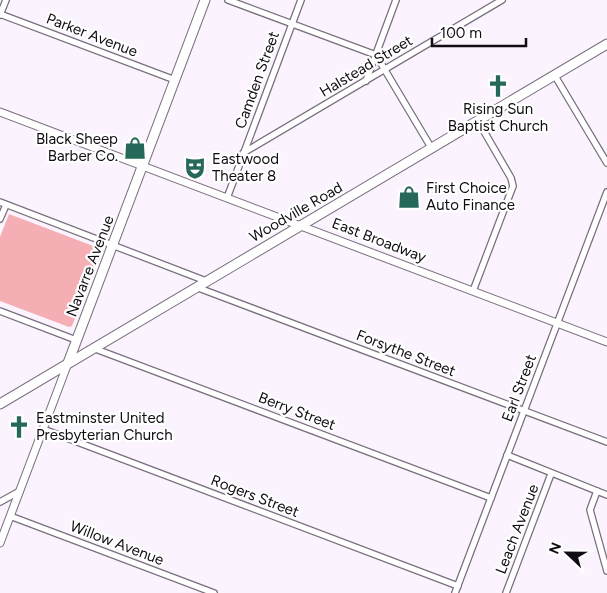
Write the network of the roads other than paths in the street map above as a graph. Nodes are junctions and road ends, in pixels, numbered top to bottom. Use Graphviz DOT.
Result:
graph roads {
  1 [pos="6,0"];
  2 [pos="205,0"];
  3 [pos="228,0"];
  4 [pos="300,0"];
  5 [pos="396,0"];
  6 [pos="492,0"];
  7 [pos="502,0"];
  8 [pos="489,8"];
  9 [pos="0,15"];
  10 [pos="292,24"];
  11 [pos="607,44"];
  12 [pos="376,55"];
  13 [pos="385,70"];
  14 [pos="555,76"];
  15 [pos="175,80"];
  16 [pos="366,81"];
  17 [pos="0,112"];
  18 [pos="478,121"];
  19 [pos="432,149"];
  20 [pos="243,153"];
  21 [pos="607,163"];
  22 [pos="142,166"];
  23 [pos="607,192"];
  24 [pos="227,198"];
  25 [pos="3,204"];
  26 [pos="0,219"];
  27 [pos="299,225"];
  28 [pos="112,245"];
  29 [pos="206,281"];
  30 [pos="196,287"];
  31 [pos="473,291"];
  32 [pos="0,311"];
  33 [pos="558,323"];
  34 [pos="76,340"];
  35 [pos="607,342"];
  36 [pos="93,348"];
  37 [pos="68,363"];
  38 [pos="0,404"];
  39 [pos="524,411"];
  40 [pos="43,429"];
  41 [pos="607,442"];
  42 [pos="507,455"];
  43 [pos="551,474"];
  44 [pos="20,491"];
  45 [pos="597,491"];
  46 [pos="607,495"];
  47 [pos="491,498"];
  48 [pos="0,502"];
  49 [pos="10,516"];
  50 [pos="0,543"];
  51 [pos="607,571"];
  52 [pos="458,586"];
  53 [pos="214,593"];
  54 [pos="455,593"];
  55 [pos="506,593"];
  1 -- 9 [label="street"];
  2 -- 15 [label="main road, Navarre Avenue"];
  3 -- 10 [label="street"];
  4 -- 10 [label="street, Camden Street"];
  5 -- 12 [label="street"];
  6 -- 8 [label="street"];
  7 -- 8 [label="street, Halstead Street"];
  8 -- 13 [label="street, Halstead Street"];
  9 -- 15 [label="street, Parker Avenue"];
  10 -- 12 [label="street"];
  10 -- 20 [label="street, Camden Street"];
  11 -- 14 [label="main road, Woodville Road"];
  12 -- 13 [label="street"];
  12 -- 16 [label="street"];
  13 -- 16 [label="street, Halstead Street"];
  13 -- 19 [label="street"];
  14 -- 18 [label="main road, Woodville Road"];
  14 -- 21 [label="street"];
  15 -- 22 [label="main road, Navarre Avenue"];
  16 -- 20 [label="street, Halstead Street"];
  17 -- 22 [label="street, East Broadway"];
  18 -- 19 [label="main road, Woodville Road"];
  18 -- 31 [label="street"];
  19 -- 27 [label="main road, Woodville Road"];
  20 -- 24 [label="street, Camden Street"];
  22 -- 24 [label="street, East Broadway"];
  22 -- 28 [label="main road, Navarre Avenue"];
  23 -- 33 [label="street, Earl Street"];
  24 -- 27 [label="street, East Broadway"];
  25 -- 26 [label="street"];
  25 -- 28 [label="street"];
  27 -- 29 [label="main road, Woodville Road"];
  27 -- 31 [label="street, East Broadway"];
  28 -- 29 [label="street"];
  28 -- 34 [label="main road, Navarre Avenue"];
  29 -- 30 [label="main road, Woodville Road"];
  30 -- 36 [label="main road, Woodville Road"];
  30 -- 39 [label="street, Forsythe Street"];
  31 -- 33 [label="street, East Broadway"];
  32 -- 34 [label="street"];
  33 -- 35 [label="street, East Broadway"];
  33 -- 39 [label="street, Earl Street"];
  34 -- 37 [label="main road, Navarre Avenue"];
  36 -- 37 [label="main road, Woodville Road"];
  36 -- 47 [label="street, Berry Street"];
  37 -- 38 [label="main road, Woodville Road"];
  37 -- 40 [label="street, Navarre Avenue"];
  39 -- 41 [label="street, Forsythe Street"];
  39 -- 42 [label="street, Earl Street"];
  40 -- 44 [label="street, Navarre Avenue"];
  40 -- 52 [label="street, Rogers Street"];
  42 -- 43 [label="street"];
  42 -- 47 [label="street, Earl Street"];
  43 -- 45 [label="street"];
  43 -- 55 [label="street, Leach Avenue"];
  44 -- 48 [label="street"];
  44 -- 49 [label="street, Navarre Avenue"];
  45 -- 46 [label="street"];
  45 -- 51 [label="street"];
  47 -- 52 [label="street, Earl Street"];
  49 -- 50 [label="street, Navarre Avenue"];
  49 -- 53 [label="street, Willow Avenue"];
  52 -- 54 [label="street, Earl Street"];
}
